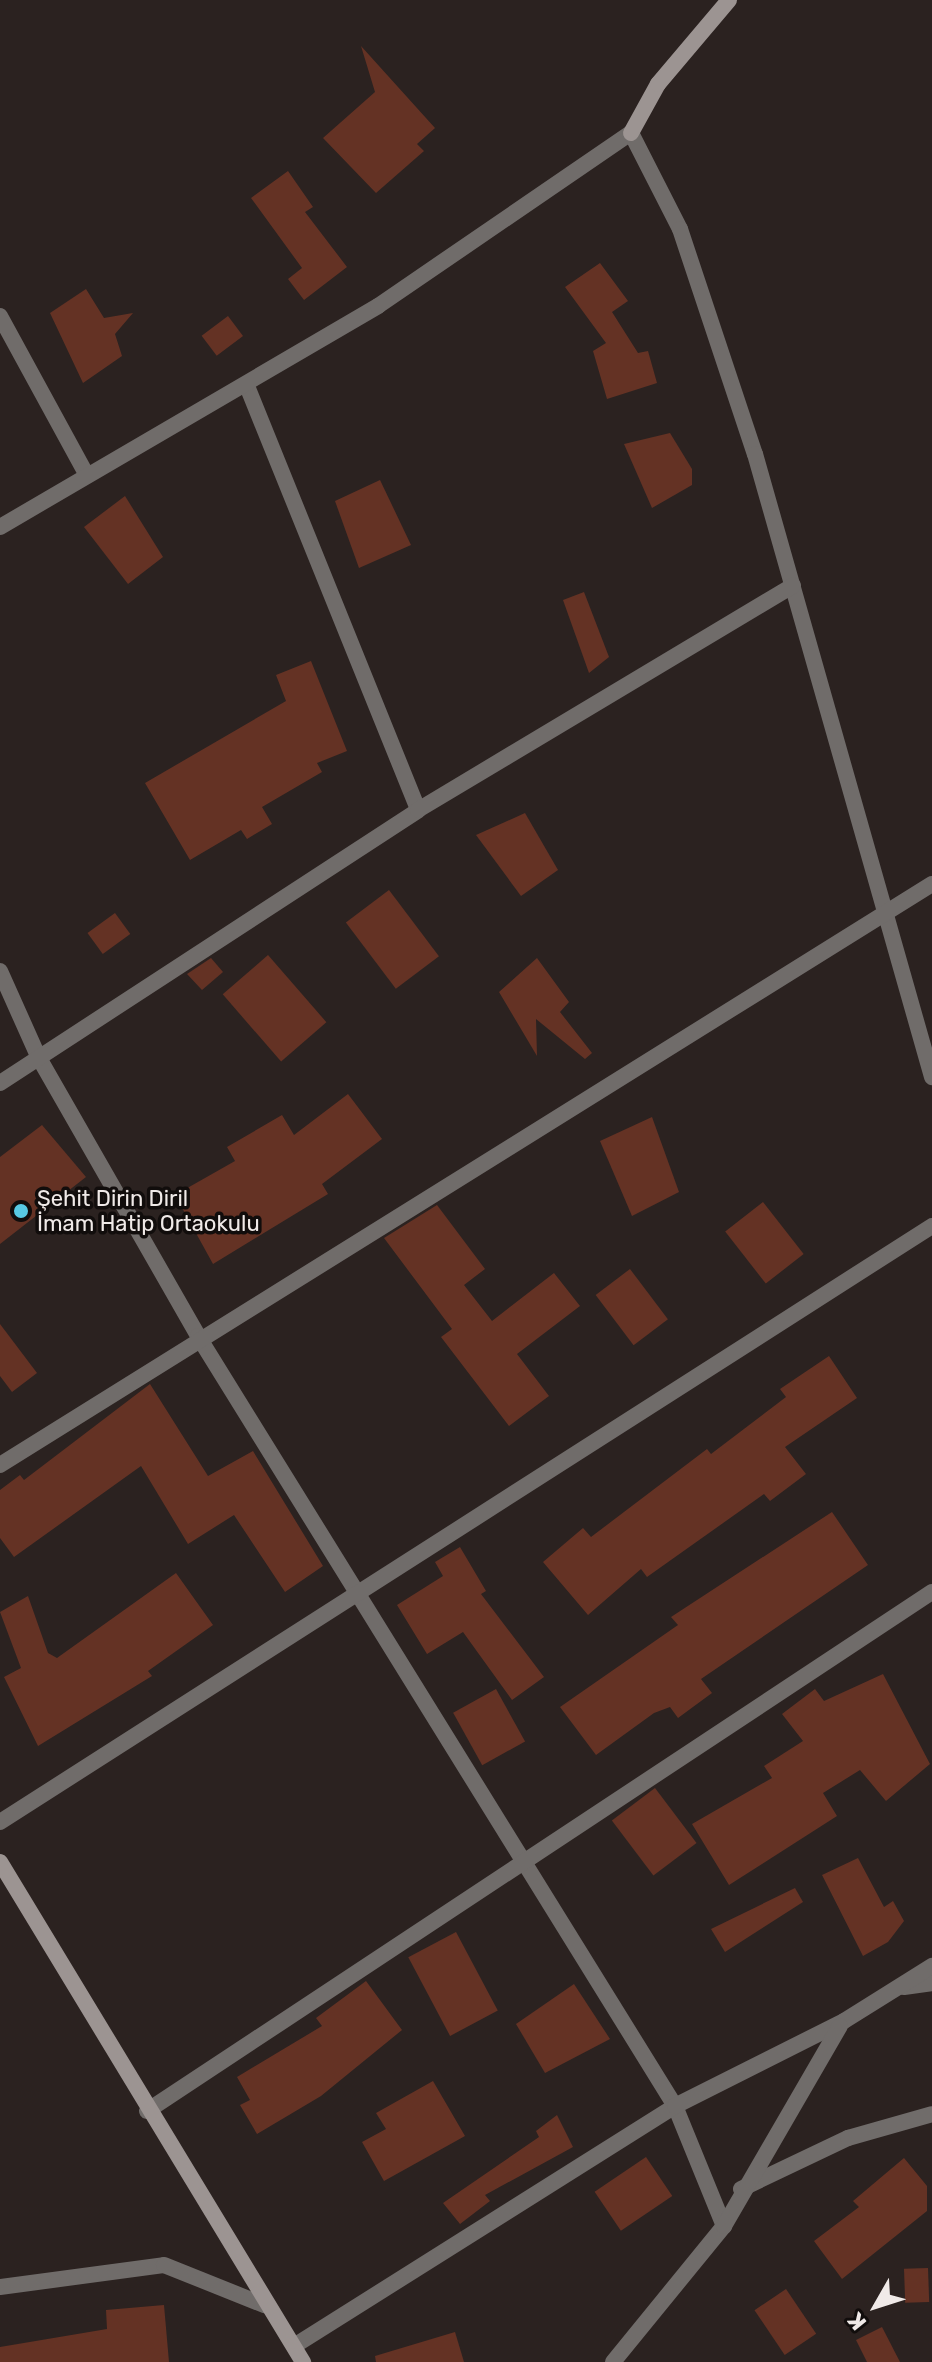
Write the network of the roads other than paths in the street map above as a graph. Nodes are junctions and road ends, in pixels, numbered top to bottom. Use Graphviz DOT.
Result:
graph roads {
  1 [pos="729,0"];
  2 [pos="631,133"];
  3 [pos="0,316"];
  4 [pos="247,386"];
  5 [pos="86,474"];
  6 [pos="0,527"];
  7 [pos="793,586"];
  8 [pos="418,810"];
  9 [pos="932,884"];
  10 [pos="883,917"];
  11 [pos="0,971"];
  12 [pos="39,1058"];
  13 [pos="932,1077"];
  14 [pos="0,1083"];
  15 [pos="932,1226"];
  16 [pos="198,1336"];
  17 [pos="0,1465"];
  18 [pos="357,1590"];
  19 [pos="932,1592"];
  20 [pos="0,1822"];
  21 [pos="0,1862"];
  22 [pos="519,1863"];
  23 [pos="932,1966"];
  24 [pos="932,1983"];
  25 [pos="895,1988"];
  26 [pos="844,2021"];
  27 [pos="675,2106"];
  28 [pos="147,2111"];
  29 [pos="932,2114"];
  30 [pos="741,2189"];
  31 [pos="724,2226"];
  32 [pos="0,2287"];
  33 [pos="264,2305"];
  34 [pos="294,2346"];
  35 [pos="303,2362"];
  36 [pos="613,2362"];
  1 -- 2 [label="street"];
  2 -- 4 [label="street"];
  2 -- 7 [label="street"];
  3 -- 5 [label="street"];
  4 -- 5 [label="street"];
  4 -- 8 [label="street"];
  5 -- 6 [label="street"];
  7 -- 8 [label="street"];
  7 -- 10 [label="street"];
  8 -- 12 [label="street"];
  9 -- 10 [label="street"];
  10 -- 13 [label="street"];
  10 -- 16 [label="street"];
  11 -- 12 [label="street"];
  12 -- 14 [label="street"];
  12 -- 16 [label="street"];
  15 -- 18 [label="street"];
  16 -- 17 [label="street"];
  16 -- 18 [label="street"];
  18 -- 20 [label="street"];
  18 -- 22 [label="street"];
  19 -- 22 [label="street"];
  21 -- 28 [label="street"];
  22 -- 27 [label="street"];
  22 -- 28 [label="street"];
  23 -- 25 [label="street"];
  24 -- 25 [label="street"];
  25 -- 26 [label="street"];
  26 -- 27 [label="street"];
  26 -- 30 [label="street"];
  27 -- 31 [label="street"];
  27 -- 34 [label="street"];
  28 -- 33 [label="street"];
  29 -- 30 [label="street"];
  30 -- 31 [label="street"];
  31 -- 36 [label="street"];
  32 -- 33 [label="street"];
  33 -- 34 [label="street"];
  34 -- 35 [label="street"];
}
